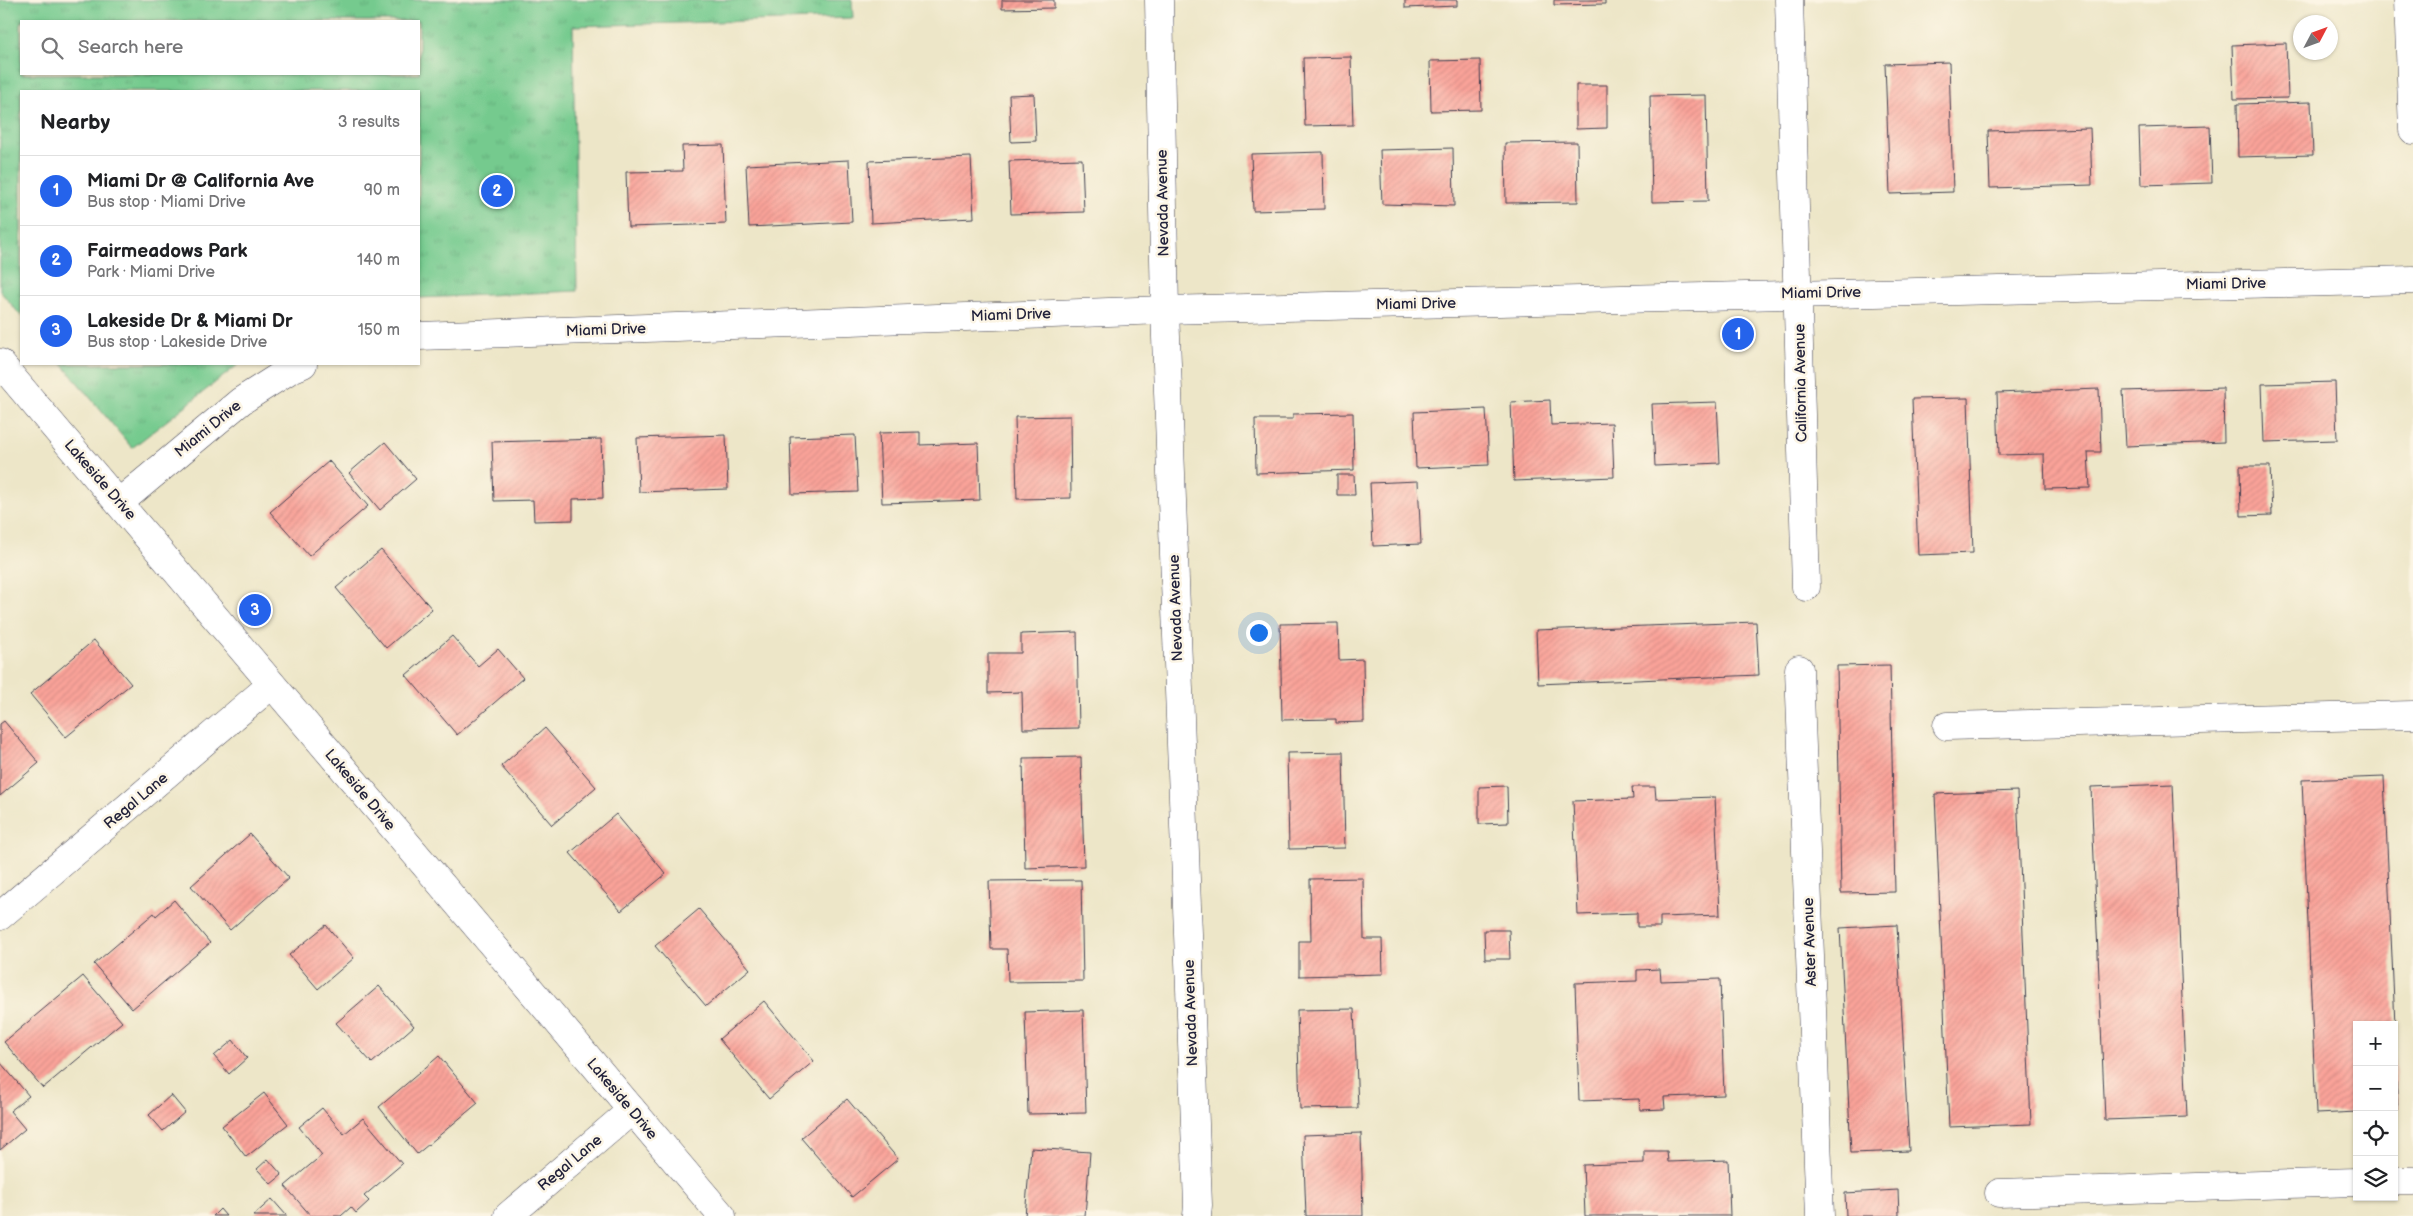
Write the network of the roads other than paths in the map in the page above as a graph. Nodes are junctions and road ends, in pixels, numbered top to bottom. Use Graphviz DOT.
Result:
graph roads {
  1 [pos="1159,0"];
  2 [pos="1789,0"];
  3 [pos="2408,0"];
  4 [pos="2413,130"];
  5 [pos="2413,280"];
  6 [pos="1799,293"];
  7 [pos="1165,310"];
  8 [pos="420,336"];
  9 [pos="0,363"];
  10 [pos="301,365"];
  11 [pos="120,502"];
  12 [pos="1806,586"];
  13 [pos="1799,669"];
  14 [pos="271,685"];
  15 [pos="2413,715"];
  16 [pos="1947,726"];
  17 [pos="0,916"];
  18 [pos="632,1110"];
  19 [pos="2398,1181"];
  20 [pos="2413,1181"];
  21 [pos="2353,1182"];
  22 [pos="1999,1193"];
  23 [pos="508,1216"];
  24 [pos="722,1216"];
  25 [pos="1197,1216"];
  26 [pos="1820,1216"];
  1 -- 7 [label="street, Nevada Avenue"];
  2 -- 6 [label="street, California Avenue"];
  3 -- 4 [label="street"];
  5 -- 6 [label="street, Miami Drive"];
  6 -- 7 [label="street, Miami Drive"];
  6 -- 12 [label="street, California Avenue"];
  7 -- 8 [label="street, Miami Drive"];
  7 -- 25 [label="street, Nevada Avenue"];
  9 -- 11 [label="street, Lakeside Drive"];
  10 -- 11 [label="street, Miami Drive"];
  11 -- 14 [label="street, Lakeside Drive"];
  13 -- 26 [label="street, Aster Avenue"];
  14 -- 17 [label="street, Regal Lane"];
  14 -- 18 [label="street, Lakeside Drive"];
  15 -- 16 [label="street"];
  18 -- 23 [label="street, Regal Lane"];
  18 -- 24 [label="street, Lakeside Drive"];
  19 -- 20 [label="street"];
  21 -- 22 [label="street"];
}
